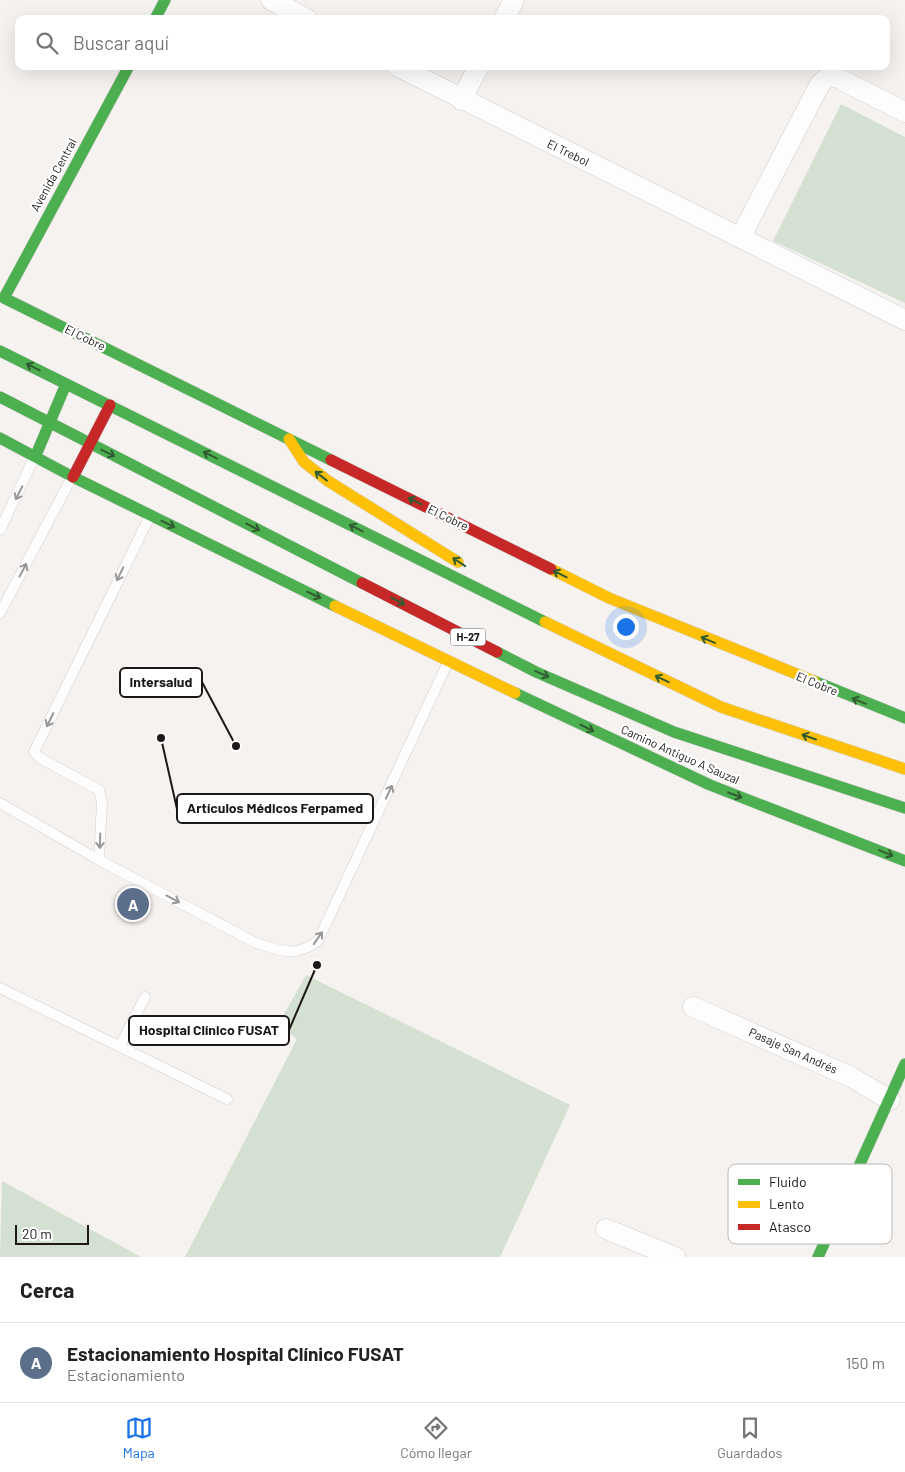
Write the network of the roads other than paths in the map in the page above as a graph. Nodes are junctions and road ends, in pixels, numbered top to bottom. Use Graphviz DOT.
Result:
graph roads {
  1 [pos="166,0"];
  2 [pos="271,0"];
  3 [pos="514,0"];
  4 [pos="157,15"];
  5 [pos="299,15"];
  6 [pos="506,15"];
  7 [pos="127,70"];
  8 [pos="405,70"];
  9 [pos="477,70"];
  10 [pos="461,100"];
  11 [pos="905,112"];
  12 [pos="740,238"];
  13 [pos="2,297"];
  14 [pos="905,320"];
  15 [pos="0,351"];
  16 [pos="66,384"];
  17 [pos="0,397"];
  18 [pos="110,405"];
  19 [pos="49,423"];
  20 [pos="0,438"];
  21 [pos="289,439"];
  22 [pos="89,444"];
  23 [pos="36,455"];
  24 [pos="73,477"];
  25 [pos="151,515"];
  26 [pos="0,530"];
  27 [pos="0,613"];
  28 [pos="526,613"];
  29 [pos="448,661"];
  30 [pos="905,718"];
  31 [pos="905,769"];
  32 [pos="0,803"];
  33 [pos="905,808"];
  34 [pos="99,860"];
  35 [pos="905,861"];
  36 [pos="0,988"];
  37 [pos="145,997"];
  38 [pos="693,1007"];
  39 [pos="120,1046"];
  40 [pos="904,1070"];
  41 [pos="227,1099"];
  42 [pos="890,1100"];
  43 [pos="861,1164"];
  44 [pos="606,1229"];
  45 [pos="824,1244"];
  46 [pos="675,1257"];
  47 [pos="818,1257"];
  1 -- 4 [label="street"];
  2 -- 5 [label="street"];
  3 -- 6 [label="street"];
  7 -- 13 [label="street, Avenida Central"];
  8 -- 10 [label="street, El Trebol"];
  9 -- 10 [label="street"];
  10 -- 12 [label="street, El Trebol"];
  11 -- 12 [label="street"];
  12 -- 14 [label="street, El Trebol"];
  13 -- 21 [label="street, El Cobre"];
  16 -- 15 [label="street, one-way"];
  16 -- 18 [label="street"];
  16 -- 19 [label="street"];
  17 -- 19 [label="street, H-27"];
  18 -- 22 [label="street"];
  28 -- 18 [label="street, one-way"];
  19 -- 22 [label="street, H-27"];
  19 -- 23 [label="street"];
  20 -- 23 [label="street, Camino Antiguo A Sauzal"];
  28 -- 21 [label="street, one-way"];
  30 -- 21 [label="street, El Cobre, one-way"];
  22 -- 24 [label="street"];
  22 -- 33 [label="street, H-27, one-way"];
  23 -- 24 [label="street, Camino Antiguo A Sauzal"];
  23 -- 26 [label="lane, one-way"];
  24 -- 25 [label="street, Camino Antiguo A Sauzal"];
  27 -- 24 [label="lane, one-way"];
  25 -- 29 [label="street, Camino Antiguo A Sauzal, one-way"];
  25 -- 34 [label="lane, one-way"];
  31 -- 28 [label="street, one-way"];
  34 -- 29 [label="lane, one-way"];
  29 -- 35 [label="street, Camino Antiguo A Sauzal, one-way"];
  32 -- 34 [label="lane"];
  36 -- 39 [label="lane"];
  37 -- 39 [label="lane"];
  38 -- 42 [label="street, Pasaje San Andrés"];
  39 -- 41 [label="lane"];
  40 -- 42 [label="street"];
  42 -- 43 [label="street"];
  44 -- 46 [label="street"];
  45 -- 47 [label="street"];
}
